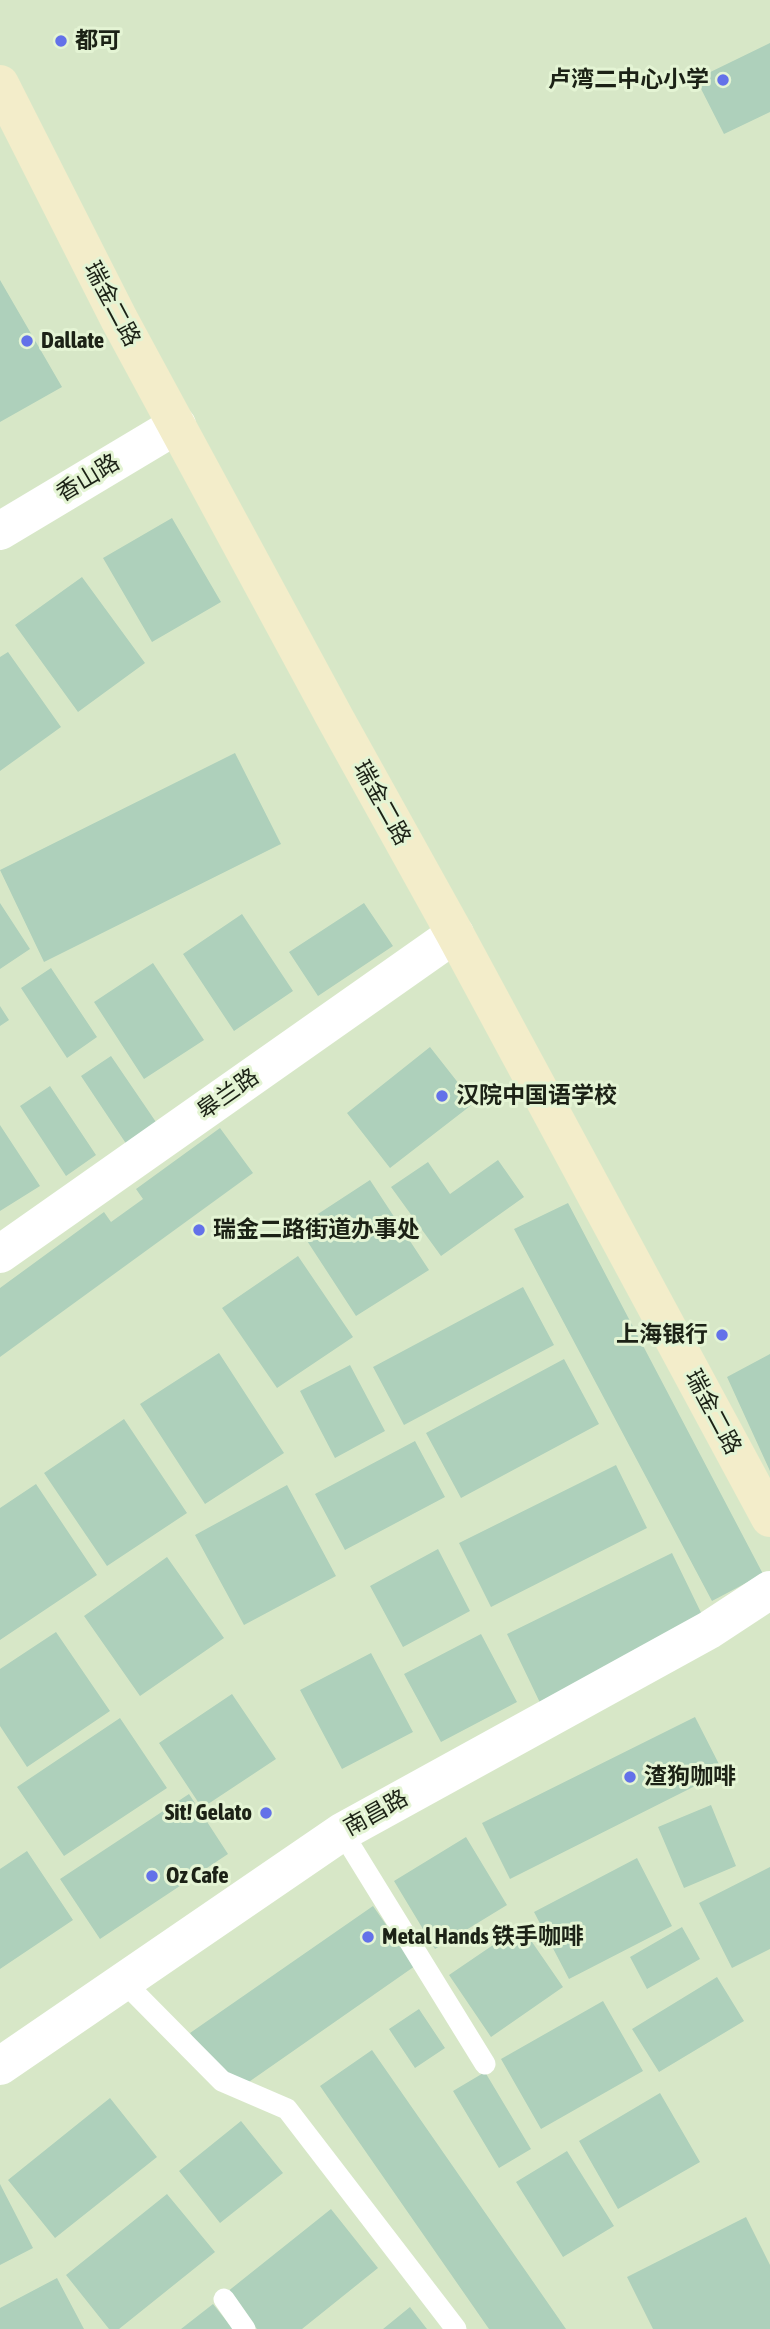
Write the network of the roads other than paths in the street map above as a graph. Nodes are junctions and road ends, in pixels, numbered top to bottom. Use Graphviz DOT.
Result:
graph roads {
  1 [pos="0,84"];
  2 [pos="177,425"];
  3 [pos="0,531"];
  4 [pos="455,934"];
  5 [pos="0,1254"];
  6 [pos="770,1518"];
  7 [pos="770,1590"];
  8 [pos="342,1832"];
  9 [pos="124,1982"];
  10 [pos="485,2064"];
  11 [pos="0,2066"];
  12 [pos="224,2299"];
  13 [pos="245,2329"];
  14 [pos="456,2329"];
  1 -- 2 [label="main road, 瑞金二路"];
  2 -- 3 [label="street, 香山路"];
  2 -- 4 [label="main road, 瑞金二路"];
  4 -- 5 [label="street, 皋兰路"];
  4 -- 6 [label="main road, 瑞金二路"];
  7 -- 8 [label="street, 南昌路"];
  8 -- 9 [label="street, 南昌路"];
  8 -- 10 [label="lane"];
  9 -- 11 [label="street, 南昌路"];
  9 -- 14 [label="lane"];
  12 -- 13 [label="lane"];
}
